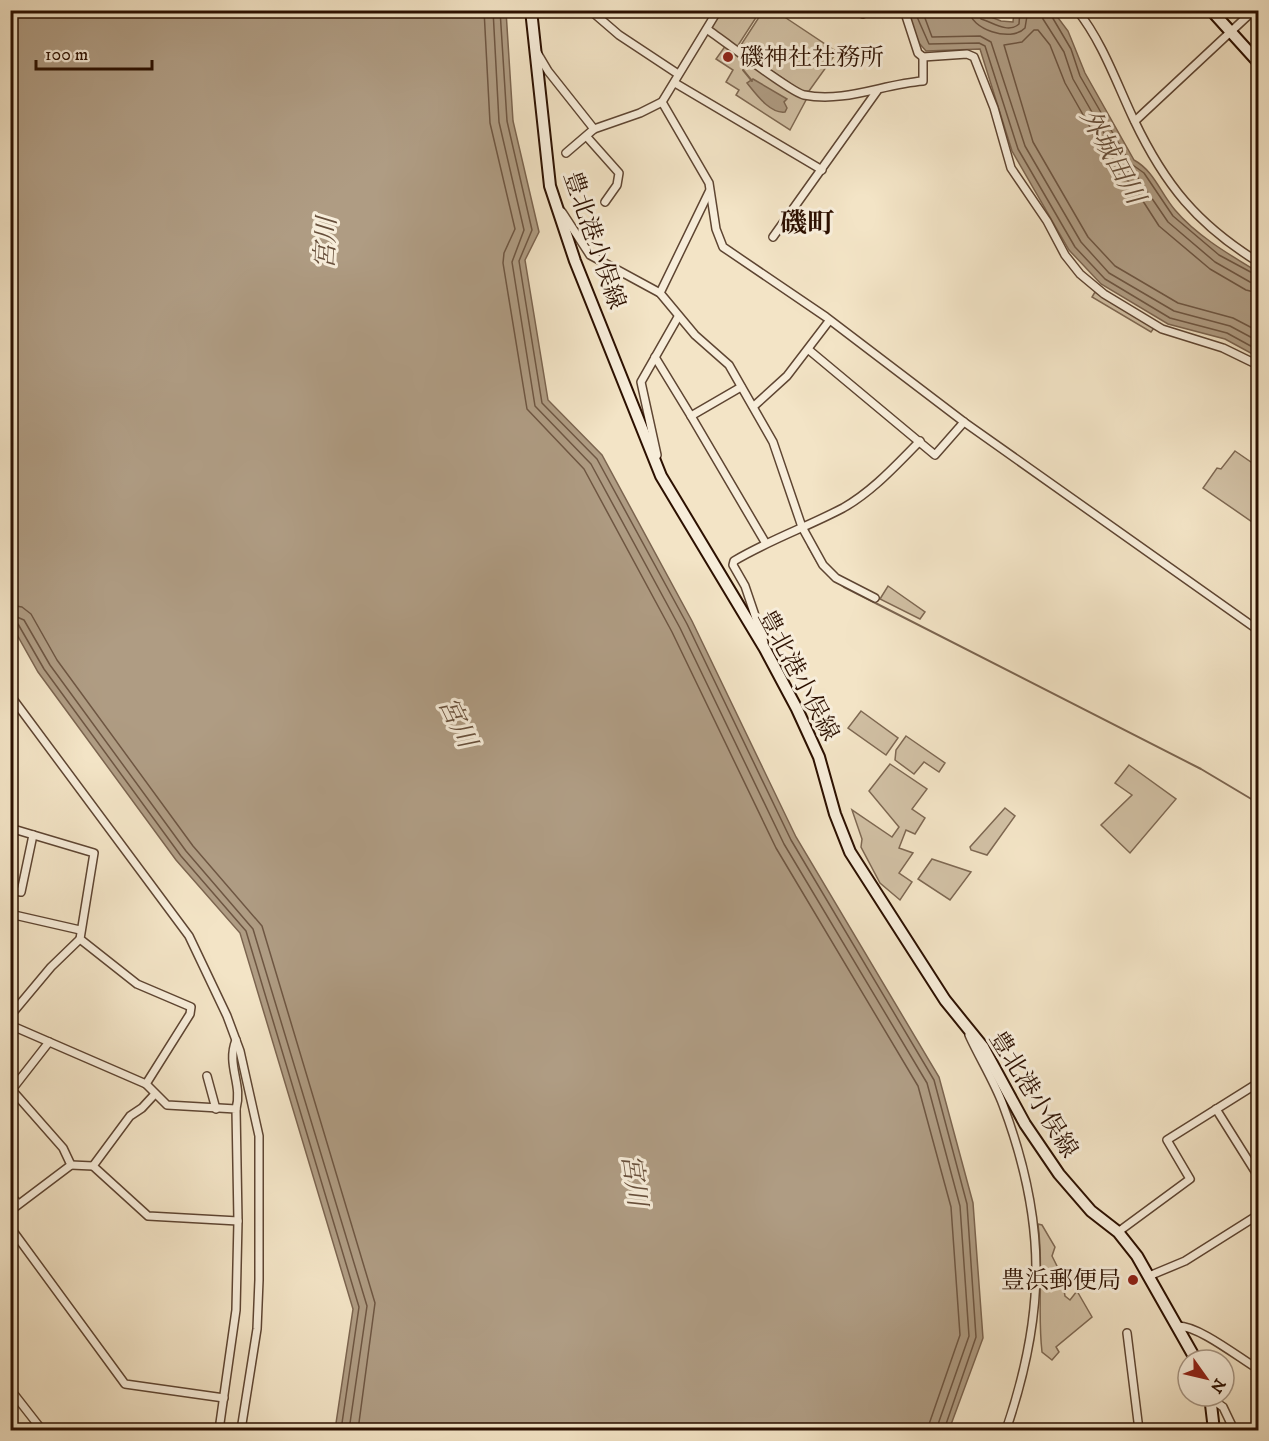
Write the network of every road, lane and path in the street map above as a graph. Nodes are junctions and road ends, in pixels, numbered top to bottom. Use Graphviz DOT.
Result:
graph roads {
  1 [pos="531,10"];
  2 [pos="590,10"];
  3 [pos="718,10"];
  4 [pos="904,10"];
  5 [pos="1077,10"];
  6 [pos="1211,10"];
  7 [pos="1254,10"];
  8 [pos="708,30"];
  9 [pos="1231,32"];
  10 [pos="534,48"];
  11 [pos="923,57"];
  12 [pos="1258,62"];
  13 [pos="678,74"];
  14 [pos="675,83"];
  15 [pos="877,91"];
  16 [pos="662,102"];
  17 [pos="1135,121"];
  18 [pos="594,129"];
  19 [pos="587,136"];
  20 [pos="566,153"];
  21 [pos="822,170"];
  22 [pos="708,192"];
  23 [pos="555,202"];
  24 [pos="605,202"];
  25 [pos="773,237"];
  26 [pos="1258,262"];
  27 [pos="660,293"];
  28 [pos="678,317"];
  29 [pos="829,321"];
  30 [pos="809,350"];
  31 [pos="655,357"];
  32 [pos="1258,364"];
  33 [pos="741,387"];
  34 [pos="754,406"];
  35 [pos="691,416"];
  36 [pos="964,422"];
  37 [pos="920,441"];
  38 [pos="661,476"];
  39 [pos="802,527"];
  40 [pos="765,542"];
  41 [pos="875,598"];
  42 [pos="1258,630"];
  43 [pos="765,649"];
  44 [pos="10,694"];
  45 [pos="10,828"];
  46 [pos="33,835"];
  47 [pos="10,890"];
  48 [pos="10,914"];
  49 [pos="80,934"];
  50 [pos="10,1016"];
  51 [pos="10,1025"];
  52 [pos="966,1028"];
  53 [pos="236,1040"];
  54 [pos="49,1042"];
  55 [pos="207,1076"];
  56 [pos="1258,1083"];
  57 [pos="146,1084"];
  58 [pos="11,1091"];
  59 [pos="154,1095"];
  60 [pos="216,1109"];
  61 [pos="236,1109"];
  62 [pos="1216,1109"];
  63 [pos="71,1165"];
  64 [pos="93,1166"];
  65 [pos="1258,1176"];
  66 [pos="10,1194"];
  67 [pos="18,1204"];
  68 [pos="10,1210"];
  69 [pos="1258,1215"];
  70 [pos="238,1221"];
  71 [pos="10,1227"];
  72 [pos="1118,1232"];
  73 [pos="1149,1276"];
  74 [pos="1178,1326"];
  75 [pos="1127,1333"];
  76 [pos="1190,1348"];
  77 [pos="1258,1369"];
  78 [pos="10,1389"];
  79 [pos="224,1398"];
  80 [pos="1211,1408"];
  81 [pos="1223,1408"];
  82 [pos="42,1431"];
  83 [pos="219,1431"];
  84 [pos="241,1431"];
  85 [pos="1006,1431"];
  86 [pos="1139,1431"];
  87 [pos="1214,1431"];
  88 [pos="1234,1431"];
  1 -- 10 [label="main road, 豊北港小俣線"];
  2 -- 13 [label="street"];
  3 -- 8 [label="street"];
  4 -- 11 [label="street"];
  5 -- 17 [label="street"];
  6 -- 9 [label="main road"];
  7 -- 9 [label="street"];
  8 -- 13 [label="street"];
  8 -- 15 [label="street"];
  9 -- 12 [label="main road"];
  9 -- 17 [label="street"];
  10 -- 18 [label="street"];
  10 -- 23 [label="main road, 豊北港小俣線"];
  11 -- 15 [label="street"];
  11 -- 32 [label="street"];
  13 -- 14 [label="street"];
  14 -- 16 [label="street"];
  14 -- 21 [label="street"];
  15 -- 21 [label="street"];
  16 -- 18 [label="street"];
  16 -- 22 [label="street"];
  17 -- 26 [label="street"];
  18 -- 19 [label="street"];
  19 -- 20 [label="street"];
  19 -- 24 [label="street"];
  21 -- 25 [label="street"];
  22 -- 27 [label="street"];
  22 -- 29 [label="street"];
  23 -- 27 [label="street"];
  23 -- 38 [label="main road, 豊北港小俣線"];
  27 -- 28 [label="street"];
  28 -- 31 [label="street"];
  28 -- 33 [label="street"];
  29 -- 30 [label="street"];
  29 -- 36 [label="street"];
  30 -- 34 [label="street"];
  30 -- 37 [label="street"];
  31 -- 35 [label="street"];
  31 -- 38 [label="street"];
  33 -- 34 [label="street"];
  33 -- 35 [label="street"];
  34 -- 39 [label="street"];
  35 -- 40 [label="street"];
  36 -- 37 [label="street"];
  36 -- 42 [label="street"];
  37 -- 39 [label="street"];
  38 -- 43 [label="main road, 豊北港小俣線"];
  39 -- 40 [label="street"];
  39 -- 41 [label="street"];
  40 -- 43 [label="street"];
  43 -- 52 [label="main road, 豊北港小俣線"];
  44 -- 53 [label="street"];
  45 -- 46 [label="street"];
  46 -- 47 [label="street"];
  46 -- 49 [label="street"];
  48 -- 49 [label="street"];
  49 -- 50 [label="street"];
  49 -- 57 [label="street"];
  51 -- 54 [label="street"];
  52 -- 72 [label="main road, 豊北港小俣線"];
  52 -- 85 [label="street"];
  53 -- 61 [label="street"];
  53 -- 84 [label="street"];
  54 -- 57 [label="street"];
  54 -- 58 [label="street"];
  55 -- 60 [label="street"];
  56 -- 62 [label="street"];
  57 -- 59 [label="street"];
  58 -- 63 [label="street"];
  59 -- 60 [label="street"];
  59 -- 64 [label="street"];
  60 -- 61 [label="street"];
  61 -- 70 [label="street"];
  62 -- 65 [label="street"];
  62 -- 72 [label="street"];
  63 -- 64 [label="street"];
  63 -- 67 [label="street"];
  64 -- 70 [label="street"];
  66 -- 67 [label="street"];
  67 -- 68 [label="street"];
  69 -- 73 [label="street"];
  70 -- 79 [label="street"];
  71 -- 79 [label="street"];
  72 -- 73 [label="main road, 豊北港小俣線"];
  73 -- 74 [label="main road, 豊北港小俣線"];
  74 -- 76 [label="main road, 豊北港小俣線"];
  74 -- 77 [label="street"];
  75 -- 86 [label="street"];
  78 -- 82 [label="street"];
  79 -- 83 [label="street"];
  80 -- 87 [label="main road"];
  81 -- 88 [label="street"];
}
